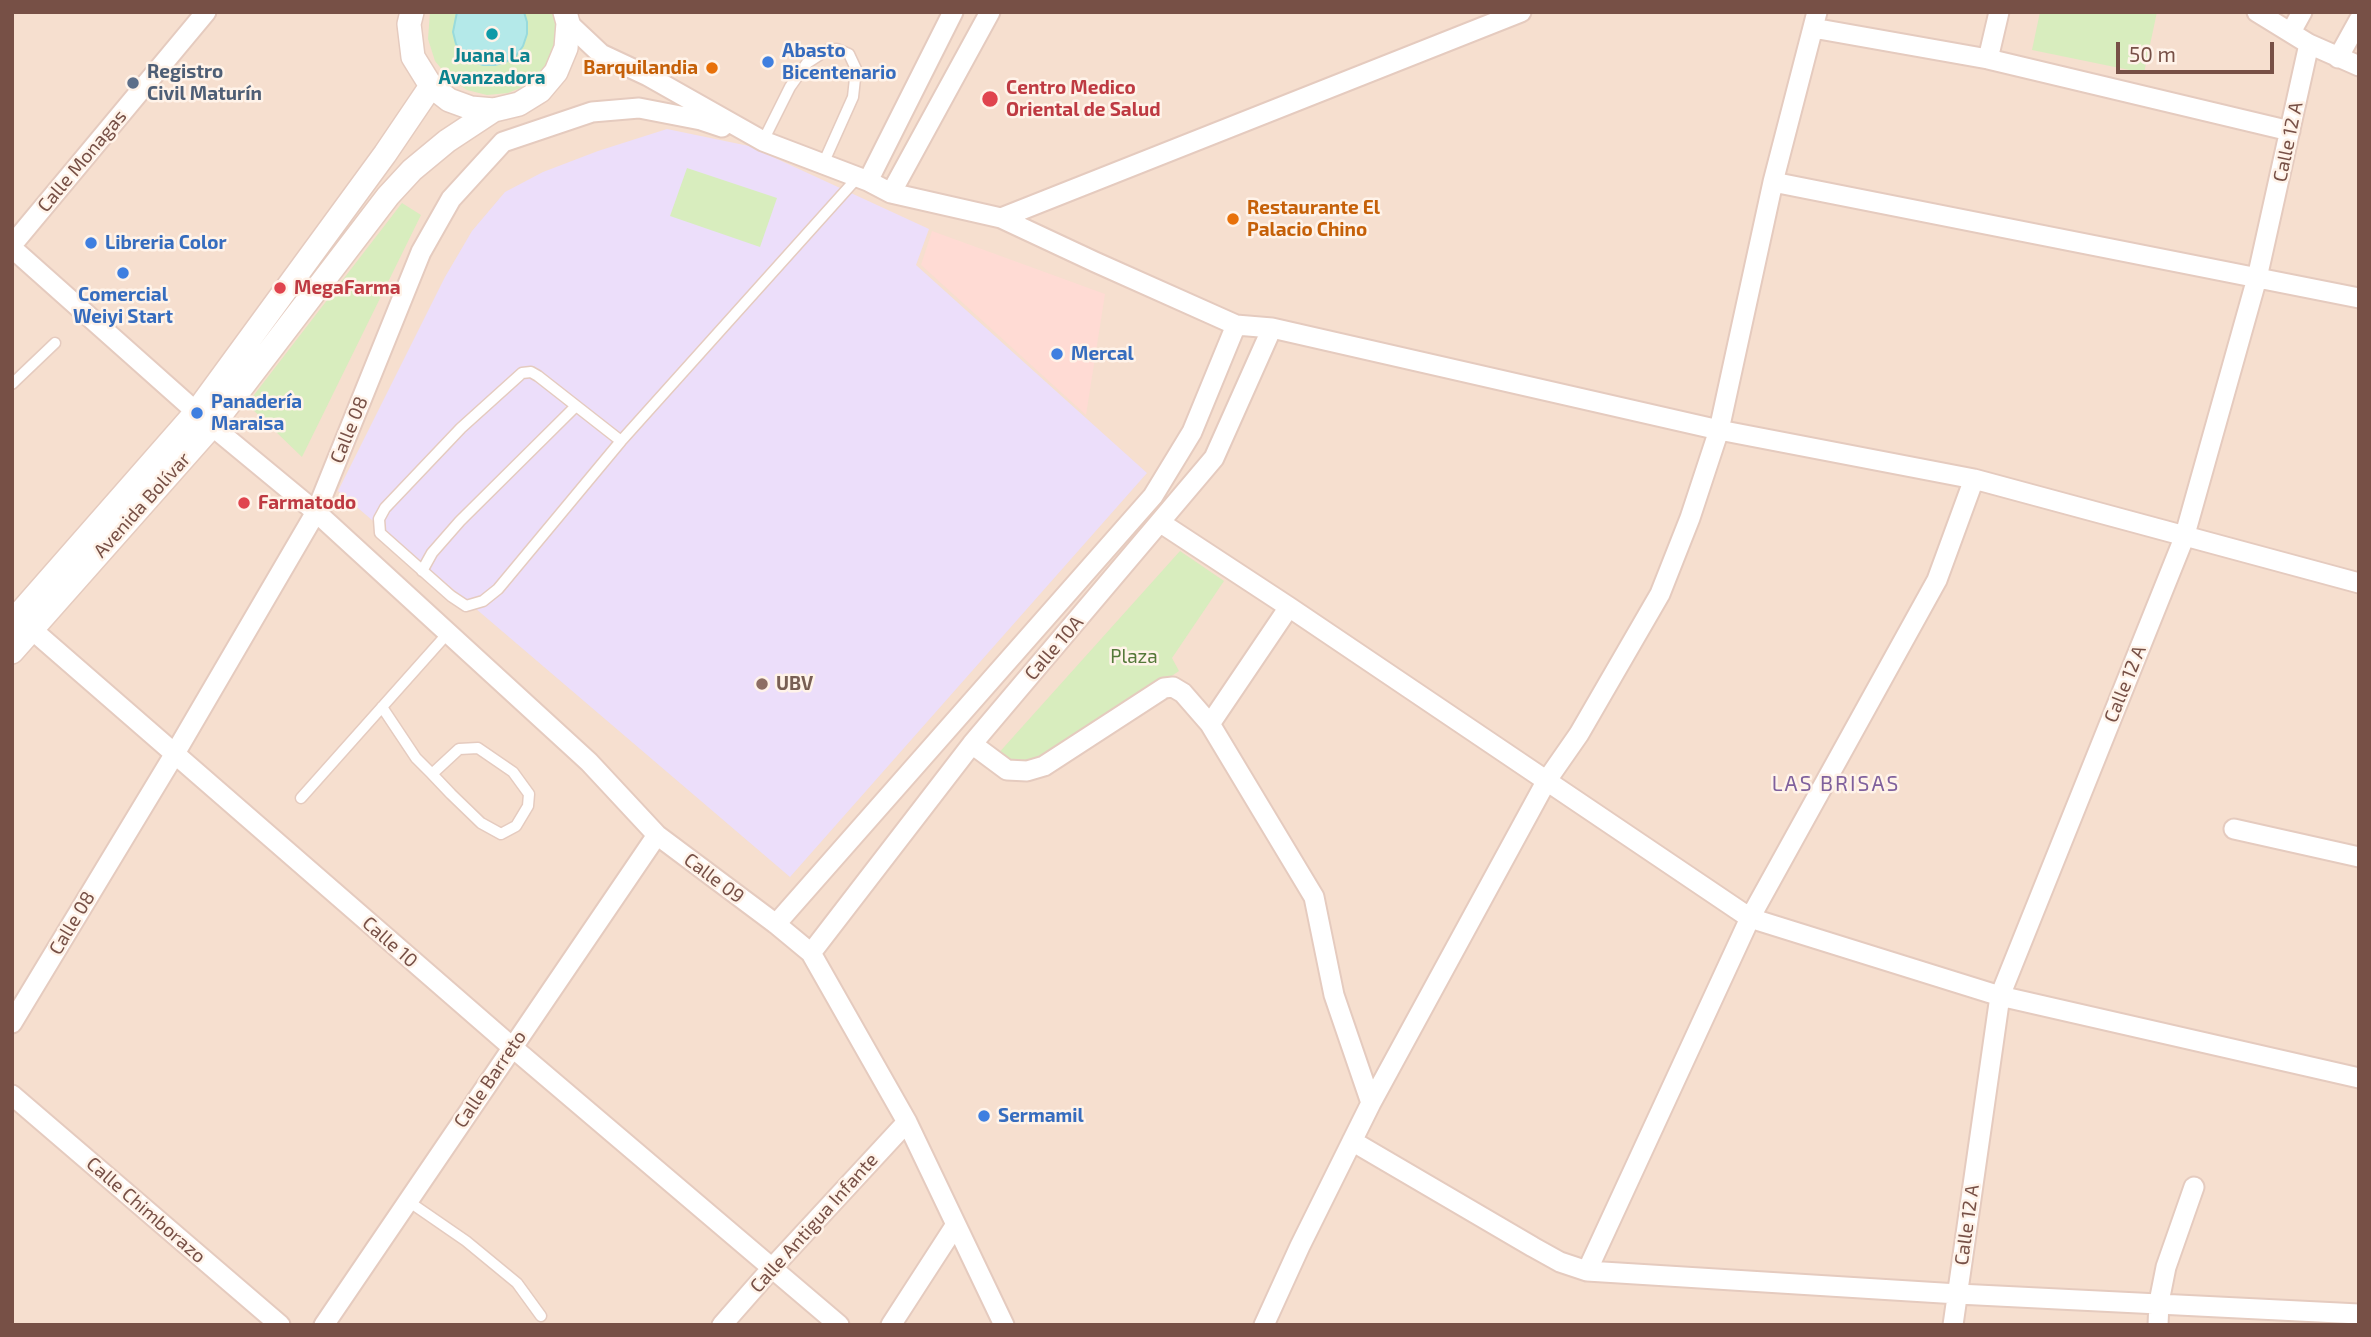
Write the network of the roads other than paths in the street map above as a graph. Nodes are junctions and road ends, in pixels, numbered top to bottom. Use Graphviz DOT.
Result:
graph roads {
  1 [pos="206,12"];
  2 [pos="953,12"];
  3 [pos="990,12"];
  4 [pos="1521,12"];
  5 [pos="1999,12"];
  6 [pos="2257,12"];
  7 [pos="2302,12"];
  8 [pos="408,16"];
  9 [pos="567,18"];
  10 [pos="1815,20"];
  11 [pos="2359,20"];
  12 [pos="2291,32"];
  13 [pos="2309,44"];
  14 [pos="2338,58"];
  15 [pos="1988,59"];
  16 [pos="2359,66"];
  17 [pos="431,86"];
  18 [pos="494,110"];
  19 [pos="2290,131"];
  20 [pos="763,141"];
  21 [pos="823,164"];
  22 [pos="863,179"];
  23 [pos="1773,183"];
  24 [pos="891,193"];
  25 [pos="1001,218"];
  26 [pos="12,247"];
  27 [pos="2258,278"];
  28 [pos="2359,298"];
  29 [pos="1236,324"];
  30 [pos="1272,328"];
  31 [pos="55,343"];
  32 [pos="12,384"];
  33 [pos="576,406"];
  34 [pos="205,419"];
  35 [pos="1719,430"];
  36 [pos="621,441"];
  37 [pos="1974,480"];
  38 [pos="316,512"];
  39 [pos="1161,523"];
  40 [pos="2184,538"];
  41 [pos="422,570"];
  42 [pos="2359,583"];
  43 [pos="1289,607"];
  44 [pos="18,620"];
  45 [pos="448,633"];
  46 [pos="12,652"];
  47 [pos="382,707"];
  48 [pos="1210,724"];
  49 [pos="972,744"];
  50 [pos="174,755"];
  51 [pos="432,774"];
  52 [pos="1546,780"];
  53 [pos="301,798"];
  54 [pos="2234,829"];
  55 [pos="657,835"];
  56 [pos="2359,857"];
  57 [pos="1750,918"];
  58 [pos="776,924"];
  59 [pos="811,953"];
  60 [pos="2000,996"];
  61 [pos="12,1023"];
  62 [pos="512,1047"];
  63 [pos="2359,1078"];
  64 [pos="12,1095"];
  65 [pos="1371,1103"];
  66 [pos="906,1122"];
  67 [pos="1352,1141"];
  68 [pos="2194,1187"];
  69 [pos="408,1201"];
  70 [pos="956,1226"];
  71 [pos="772,1268"];
  72 [pos="1587,1271"];
  73 [pos="1958,1294"];
  74 [pos="2159,1302"];
  75 [pos="2359,1314"];
  76 [pos="541,1316"];
  77 [pos="281,1325"];
  78 [pos="324,1325"];
  79 [pos="723,1325"];
  80 [pos="839,1325"];
  81 [pos="891,1325"];
  82 [pos="1004,1325"];
  83 [pos="1264,1325"];
  84 [pos="1953,1325"];
  85 [pos="2158,1325"];
  1 -- 26 [label="street, Calle Monagas"];
  2 -- 22 [label="street"];
  3 -- 24 [label="street"];
  4 -- 25 [label="street"];
  5 -- 15 [label="street"];
  6 -- 12 [label="street"];
  7 -- 12 [label="street"];
  8 -- 17 [label="street"];
  9 -- 18 [label="street"];
  9 -- 20 [label="street"];
  10 -- 15 [label="street"];
  10 -- 23 [label="street"];
  11 -- 14 [label="street"];
  12 -- 13 [label="street"];
  13 -- 14 [label="street"];
  13 -- 19 [label="street, Calle 12 A"];
  14 -- 16 [label="street"];
  15 -- 19 [label="street"];
  17 -- 18 [label="street"];
  17 -- 34 [label="street, Avenida Bolívar"];
  18 -- 34 [label="street, Avenida Bolívar"];
  19 -- 27 [label="street, Calle 12 A"];
  20 -- 21 [label="street"];
  20 -- 21 [label="lane"];
  20 -- 38 [label="street, Calle 08"];
  21 -- 22 [label="street"];
  22 -- 24 [label="street"];
  22 -- 36 [label="lane"];
  23 -- 27 [label="street"];
  23 -- 35 [label="street"];
  24 -- 25 [label="street"];
  25 -- 29 [label="street"];
  26 -- 34 [label="street, Calle 09"];
  27 -- 28 [label="street"];
  27 -- 40 [label="street, Calle 12 A"];
  29 -- 30 [label="street"];
  29 -- 58 [label="street, Calle 10A"];
  30 -- 35 [label="street"];
  30 -- 39 [label="street, Calle 10A"];
  31 -- 32 [label="lane"];
  33 -- 36 [label="lane"];
  33 -- 41 [label="lane"];
  33 -- 41 [label="lane"];
  34 -- 38 [label="street, Calle 09"];
  34 -- 44 [label="street, Avenida Bolívar"];
  35 -- 37 [label="street"];
  35 -- 52 [label="street"];
  36 -- 41 [label="lane"];
  37 -- 40 [label="street"];
  37 -- 57 [label="street"];
  38 -- 45 [label="street, Calle 09"];
  38 -- 50 [label="street, Calle 08"];
  39 -- 43 [label="street"];
  39 -- 49 [label="street, Calle 10A"];
  40 -- 42 [label="street"];
  40 -- 60 [label="street, Calle 12 A"];
  43 -- 48 [label="street"];
  43 -- 52 [label="street"];
  44 -- 46 [label="street, Avenida Bolívar"];
  44 -- 50 [label="street, Calle 10"];
  45 -- 47 [label="lane"];
  45 -- 55 [label="street, Calle 09"];
  47 -- 51 [label="lane"];
  47 -- 53 [label="lane"];
  48 -- 49 [label="street"];
  48 -- 65 [label="street"];
  49 -- 59 [label="street, Calle 10A"];
  50 -- 61 [label="street, Calle 08"];
  50 -- 62 [label="street, Calle 10"];
  51 -- 51 [label="lane"];
  52 -- 57 [label="street"];
  52 -- 65 [label="street"];
  54 -- 56 [label="street"];
  55 -- 58 [label="street, Calle 09"];
  55 -- 62 [label="street, Calle Barreto"];
  57 -- 60 [label="street"];
  57 -- 72 [label="street"];
  58 -- 59 [label="street, Calle 09"];
  59 -- 66 [label="street, Calle 09"];
  60 -- 63 [label="street"];
  60 -- 73 [label="street, Calle 12 A"];
  62 -- 69 [label="street, Calle Barreto"];
  62 -- 71 [label="street, Calle 10"];
  64 -- 77 [label="street, Calle Chimborazo"];
  65 -- 67 [label="street"];
  66 -- 70 [label="street, Calle 09"];
  66 -- 71 [label="street, Calle Antigua Infante"];
  67 -- 72 [label="street"];
  67 -- 83 [label="street"];
  68 -- 74 [label="street"];
  69 -- 76 [label="lane"];
  69 -- 78 [label="street, Calle Barreto"];
  70 -- 81 [label="street"];
  70 -- 82 [label="street, Calle 09"];
  71 -- 79 [label="street, Calle Antigua Infante"];
  71 -- 80 [label="street, Calle 10"];
  72 -- 73 [label="street"];
  73 -- 74 [label="street"];
  73 -- 84 [label="street, Calle 12 A"];
  74 -- 75 [label="street"];
  74 -- 85 [label="street"];
}
